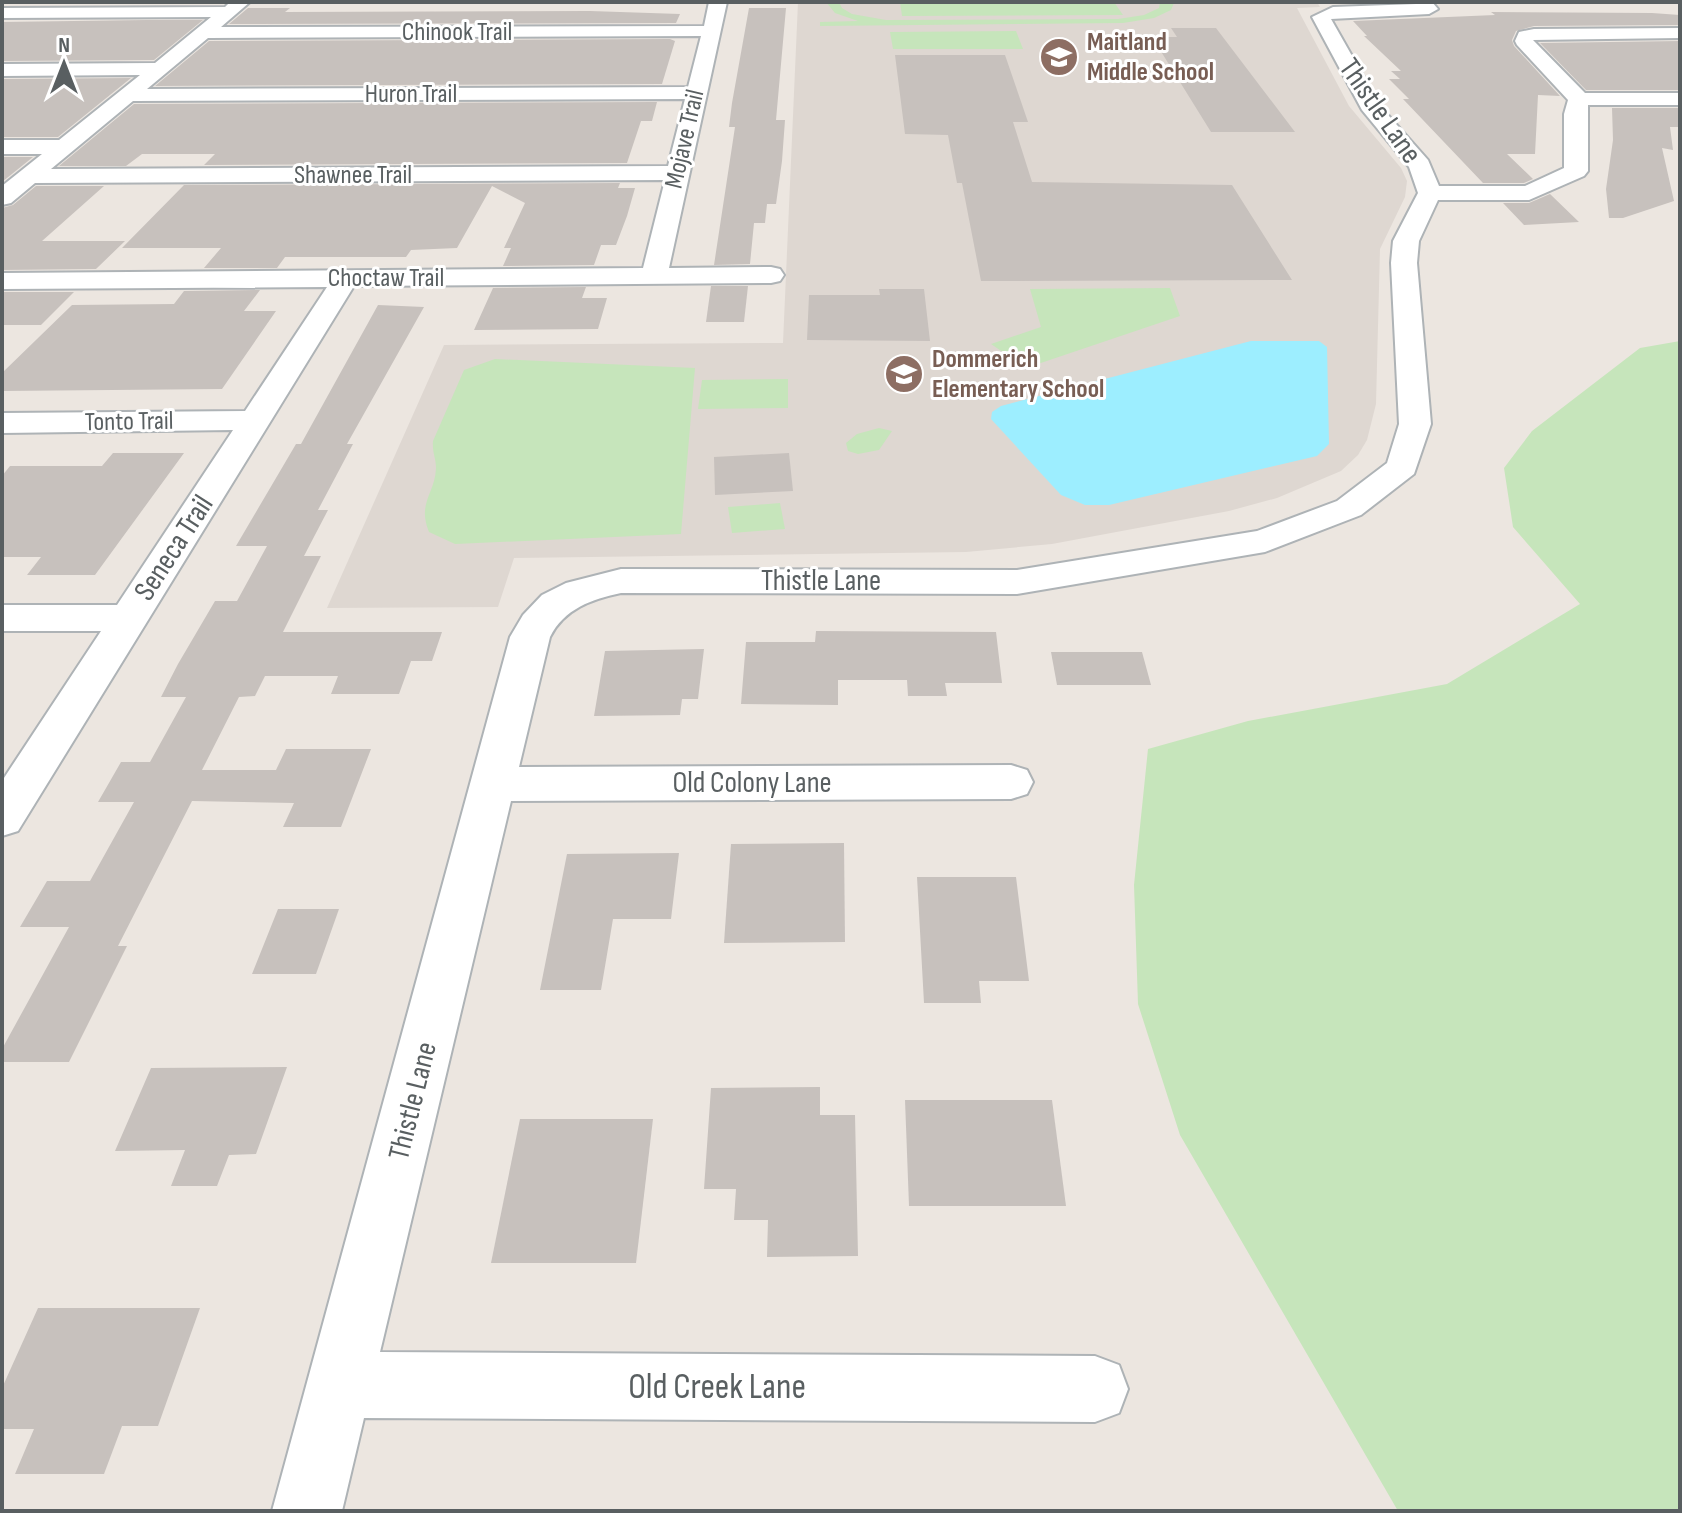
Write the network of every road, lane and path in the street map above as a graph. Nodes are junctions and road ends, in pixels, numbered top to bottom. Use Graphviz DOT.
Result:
graph roads {
  1 [pos="718,2"];
  2 [pos="1423,2"];
  3 [pos="235,7"];
  4 [pos="2,13"];
  5 [pos="711,31"];
  6 [pos="202,33"];
  7 [pos="1680,33"];
  8 [pos="159,69"];
  9 [pos="2,70"];
  10 [pos="694,93"];
  11 [pos="128,95"];
  12 [pos="1579,99"];
  13 [pos="1680,99"];
  14 [pos="2,147"];
  15 [pos="64,147"];
  16 [pos="677,173"];
  17 [pos="29,176"];
  18 [pos="1430,193"];
  19 [pos="2,198"];
  20 [pos="771,275"];
  21 [pos="654,277"];
  22 [pos="346,278"];
  23 [pos="2,281"];
  24 [pos="257,420"];
  25 [pos="2,423"];
  26 [pos="2,618"];
  27 [pos="129,618"];
  28 [pos="1011,782"];
  29 [pos="493,784"];
  30 [pos="2,818"];
  31 [pos="340,1385"];
  32 [pos="1095,1389"];
  33 [pos="307,1511"];
  1 -- 5 [label="street, Mojave Trail"];
  2 -- 18 [label="street, Thistle Lane"];
  3 -- 4 [label="street"];
  3 -- 6 [label="street"];
  5 -- 6 [label="street, Chinook Trail"];
  5 -- 10 [label="street, Mojave Trail"];
  6 -- 8 [label="street"];
  7 -- 12 [label="street"];
  8 -- 9 [label="street"];
  8 -- 11 [label="street"];
  10 -- 11 [label="street, Huron Trail"];
  10 -- 16 [label="street, Mojave Trail"];
  11 -- 15 [label="street"];
  12 -- 13 [label="street"];
  12 -- 18 [label="street"];
  14 -- 15 [label="street"];
  15 -- 17 [label="street"];
  16 -- 17 [label="street, Shawnee Trail"];
  16 -- 21 [label="street, Mojave Trail"];
  17 -- 19 [label="street"];
  18 -- 29 [label="street, Thistle Lane"];
  20 -- 21 [label="street, Choctaw Trail"];
  21 -- 22 [label="street, Choctaw Trail"];
  22 -- 23 [label="street, Choctaw Trail"];
  22 -- 24 [label="street, Seneca Trail"];
  24 -- 25 [label="street, Tonto Trail"];
  24 -- 27 [label="street, Seneca Trail"];
  26 -- 27 [label="street"];
  27 -- 30 [label="street, Seneca Trail"];
  28 -- 29 [label="street, Old Colony Lane"];
  29 -- 31 [label="street, Thistle Lane"];
  31 -- 32 [label="street, Old Creek Lane"];
  31 -- 33 [label="street, Thistle Lane"];
}
